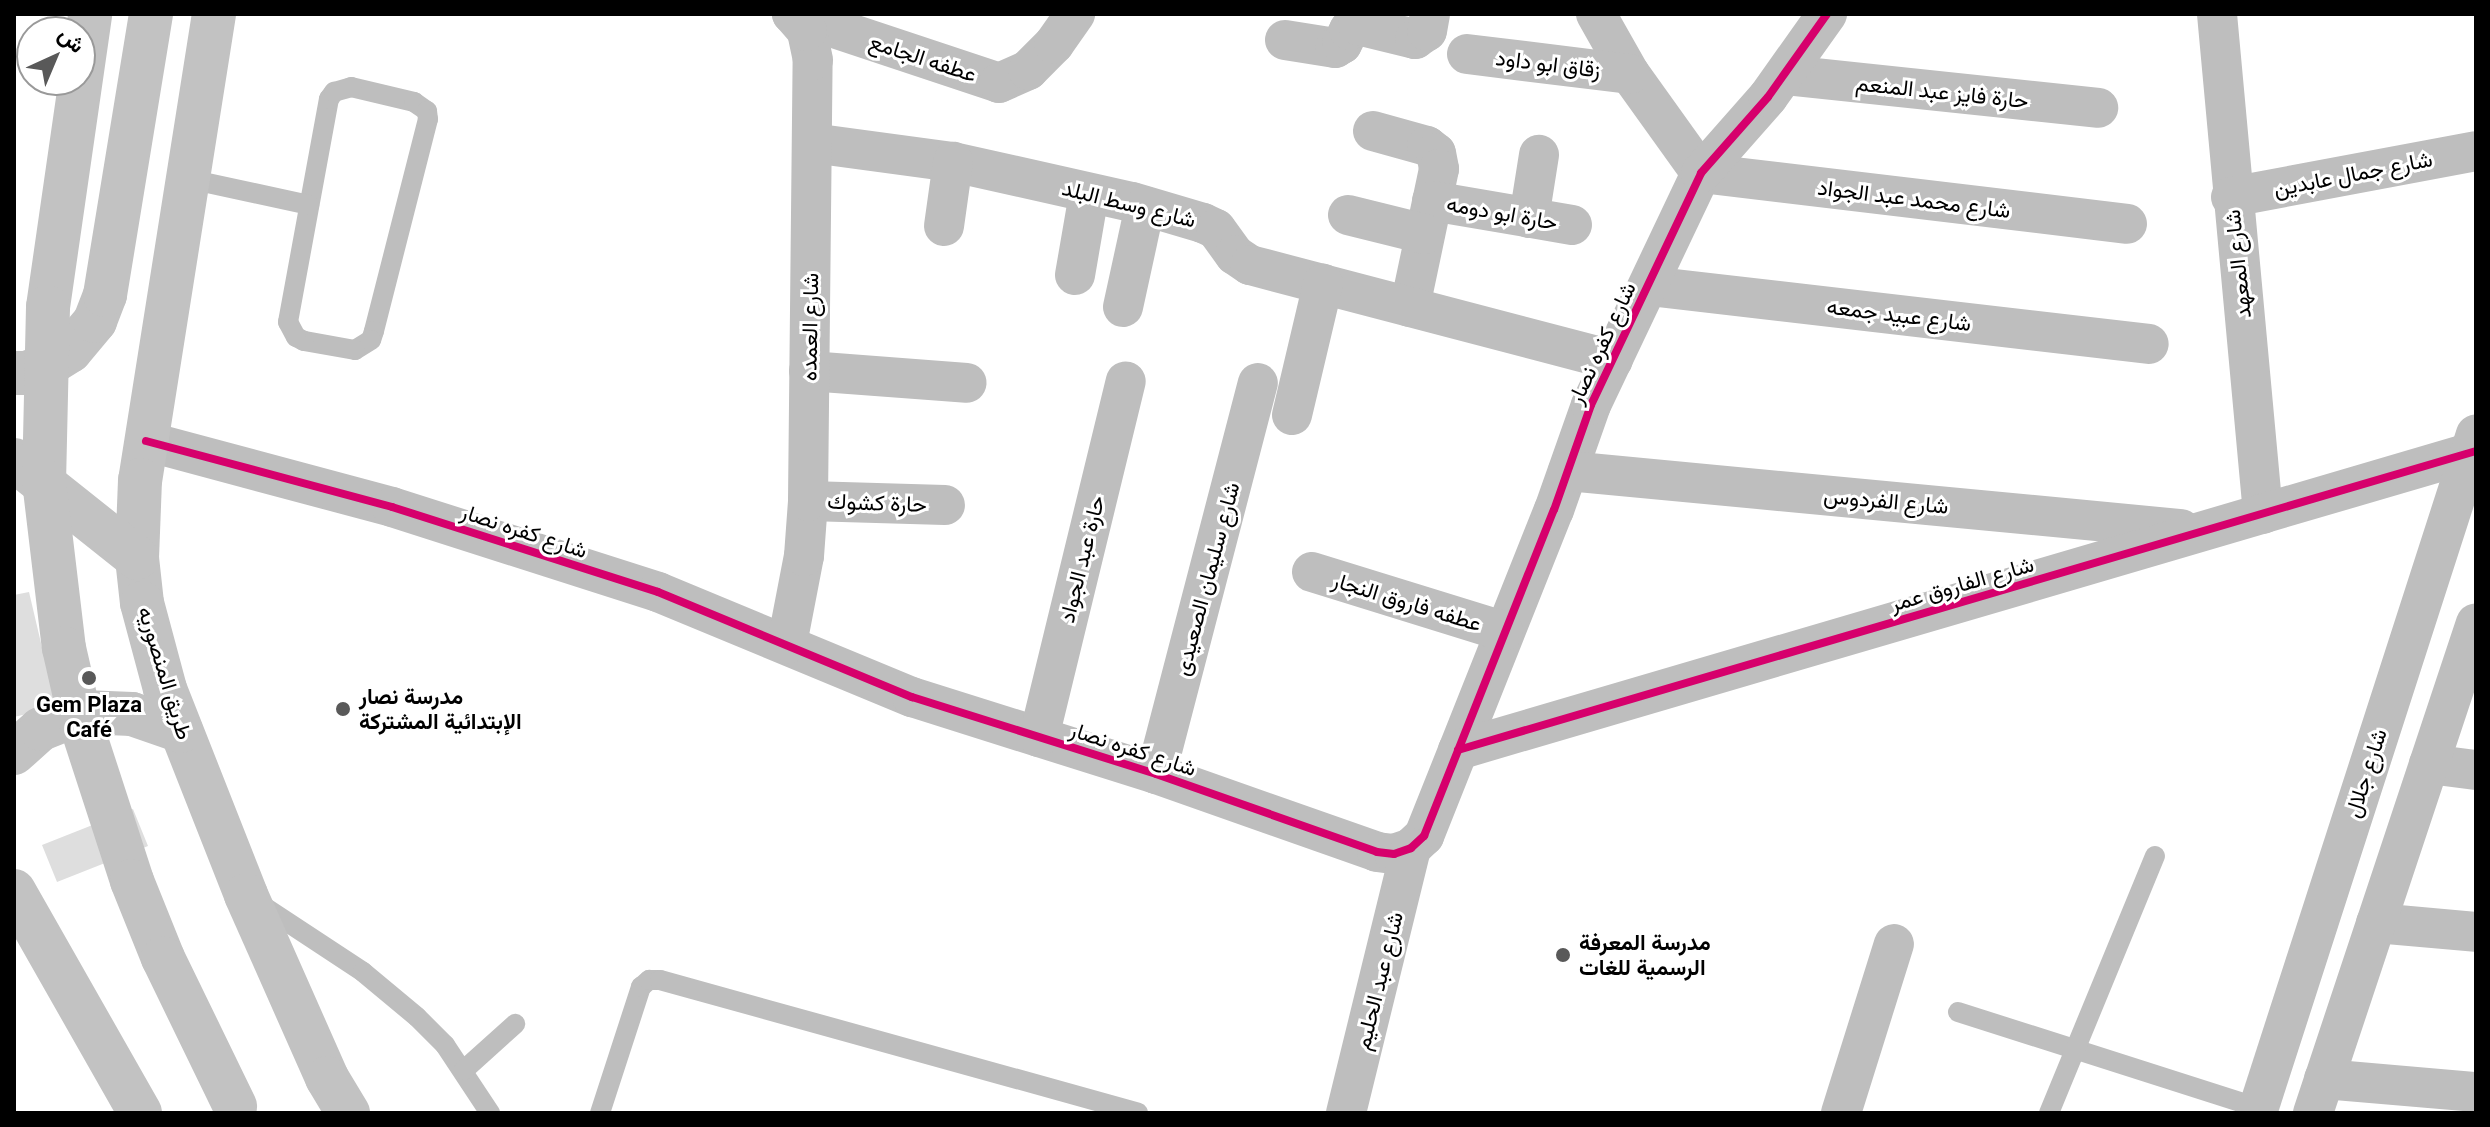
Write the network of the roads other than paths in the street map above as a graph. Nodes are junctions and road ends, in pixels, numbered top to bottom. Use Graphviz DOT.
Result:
graph roads {
  1 [pos="90,14"];
  2 [pos="151,14"];
  3 [pos="214,14"];
  4 [pos="792,14"];
  5 [pos="1075,14"];
  6 [pos="1430,14"];
  7 [pos="1596,14"];
  8 [pos="1827,14"];
  9 [pos="2217,14"];
  10 [pos="1285,40"];
  11 [pos="1467,54"];
  12 [pos="1630,74"];
  13 [pos="1786,75"];
  14 [pos="2098,108"];
  15 [pos="1373,131"];
  16 [pos="812,143"];
  17 [pos="2476,151"];
  18 [pos="1539,155"];
  19 [pos="953,162"];
  20 [pos="1701,173"];
  21 [pos="189,179"];
  22 [pos="1089,194"];
  23 [pos="2231,197"];
  24 [pos="309,205"];
  25 [pos="1145,206"];
  26 [pos="1348,215"];
  27 [pos="1429,218"];
  28 [pos="1529,218"];
  29 [pos="2127,224"];
  30 [pos="1572,225"];
  31 [pos="944,226"];
  32 [pos="1075,275"];
  33 [pos="1323,284"];
  34 [pos="1649,286"];
  35 [pos="1123,307"];
  36 [pos="1410,307"];
  37 [pos="2149,344"];
  38 [pos="1613,360"];
  39 [pos="809,371"];
  40 [pos="14,373"];
  41 [pos="1126,381"];
  42 [pos="967,383"];
  43 [pos="1258,383"];
  44 [pos="1292,415"];
  45 [pos="146,441"];
  46 [pos="2474,446"];
  47 [pos="14,460"];
  48 [pos="1568,471"];
  49 [pos="808,501"];
  50 [pos="945,505"];
  51 [pos="2263,514"];
  52 [pos="2204,531"];
  53 [pos="137,558"];
  54 [pos="1312,572"];
  55 [pos="2476,623"];
  56 [pos="1503,631"];
  57 [pos="787,644"];
  58 [pos="181,731"];
  59 [pos="1039,737"];
  60 [pos="1458,750"];
  61 [pos="14,753"];
  62 [pos="2429,764"];
  63 [pos="2476,770"];
  64 [pos="1156,774"];
  65 [pos="1411,848"];
  66 [pos="2155,856"];
  67 [pos="14,891"];
  68 [pos="246,895"];
  69 [pos="2376,923"];
  70 [pos="2476,932"];
  71 [pos="1894,944"];
  72 [pos="1958,1012"];
  73 [pos="515,1024"];
  74 [pos="2075,1049"];
  75 [pos="464,1070"];
  76 [pos="2476,1092"];
  77 [pos="2318,1096"];
  78 [pos="2257,1110"];
  79 [pos="140,1113"];
  80 [pos="239,1113"];
  81 [pos="348,1113"];
  82 [pos="490,1113"];
  83 [pos="600,1113"];
  84 [pos="1138,1113"];
  85 [pos="1346,1113"];
  86 [pos="1841,1113"];
  87 [pos="2049,1113"];
  1 -- 80 [label="main road, bridge"];
  2 -- 40 [label="main road"];
  3 -- 21 [label="main road, طريق المنصوريه"];
  4 -- 5 [label="street, عطفه الجامع"];
  4 -- 16 [label="street, شارع العمده"];
  6 -- 10 [label="street"];
  7 -- 12 [label="street"];
  8 -- 13 [label="street, شارع كفره نصار"];
  9 -- 23 [label="street, شارع المعهد"];
  11 -- 12 [label="street, زقاق ابو داود"];
  12 -- 20 [label="street"];
  13 -- 14 [label="street, حارة فايز عبد المنعم"];
  13 -- 20 [label="street, شارع كفره نصار"];
  15 -- 27 [label="street, حارة ابو دومه"];
  16 -- 19 [label="street, شارع وسط البلد"];
  16 -- 39 [label="street, شارع العمده"];
  17 -- 23 [label="street, شارع جمال عابدين"];
  18 -- 28 [label="street"];
  19 -- 22 [label="street, شارع وسط البلد"];
  19 -- 31 [label="street"];
  20 -- 29 [label="street, شارع محمد عبد الجواد"];
  20 -- 34 [label="street, شارع كفره نصار"];
  21 -- 24 [label="lane"];
  21 -- 45 [label="main road, طريق المنصوريه"];
  22 -- 25 [label="street, شارع وسط البلد"];
  22 -- 32 [label="street"];
  23 -- 51 [label="street, شارع المعهد"];
  24 -- 24 [label="lane"];
  25 -- 33 [label="street, شارع وسط البلد"];
  25 -- 35 [label="street"];
  26 -- 27 [label="street"];
  27 -- 28 [label="street, حارة ابو دومه"];
  27 -- 36 [label="street, حارة ابو دومه"];
  28 -- 30 [label="street, حارة ابو دومه"];
  33 -- 36 [label="street, شارع وسط البلد"];
  33 -- 44 [label="street"];
  34 -- 37 [label="street, شارع عبيد جمعه"];
  34 -- 38 [label="street, شارع كفره نصار"];
  36 -- 38 [label="street, شارع وسط البلد"];
  38 -- 48 [label="street, شارع كفره نصار"];
  39 -- 42 [label="street"];
  39 -- 49 [label="street, شارع العمده"];
  41 -- 59 [label="street, حارة عبد الجواد"];
  43 -- 64 [label="street, شارع سليمان الصعيدى"];
  45 -- 53 [label="main road, طريق المنصوريه"];
  45 -- 57 [label="street, شارع كفره نصار"];
  46 -- 51 [label="street, شارع الفاروق عمر"];
  46 -- 78 [label="street, شارع جلال"];
  47 -- 53 [label="main road"];
  48 -- 52 [label="street, شارع الفردوس"];
  48 -- 56 [label="street, شارع كفره نصار"];
  49 -- 50 [label="street, حارة كشوك"];
  49 -- 57 [label="street, شارع العمده"];
  51 -- 52 [label="street, شارع الفاروق عمر"];
  52 -- 60 [label="street, شارع الفاروق عمر"];
  53 -- 58 [label="main road, طريق المنصوريه"];
  54 -- 56 [label="street, عطفه فاروق النجار"];
  55 -- 62 [label="street"];
  56 -- 60 [label="street, شارع كفره نصار"];
  57 -- 59 [label="street, شارع كفره نصار"];
  58 -- 61 [label="main road"];
  58 -- 68 [label="main road, طريق المنصوريه"];
  59 -- 64 [label="street, شارع كفره نصار"];
  60 -- 65 [label="street, شارع كفره نصار"];
  62 -- 63 [label="street"];
  62 -- 69 [label="street"];
  64 -- 65 [label="street, شارع كفره نصار"];
  65 -- 85 [label="street, شارع عبد الحليم"];
  66 -- 74 [label="lane"];
  67 -- 79 [label="main road"];
  68 -- 75 [label="lane"];
  68 -- 81 [label="main road, طريق المنصوريه"];
  69 -- 70 [label="street"];
  69 -- 77 [label="street"];
  71 -- 86 [label="street"];
  72 -- 74 [label="lane"];
  73 -- 75 [label="lane"];
  74 -- 78 [label="lane"];
  74 -- 87 [label="lane"];
  75 -- 82 [label="lane"];
  76 -- 77 [label="street"];
  83 -- 84 [label="lane"];
}
